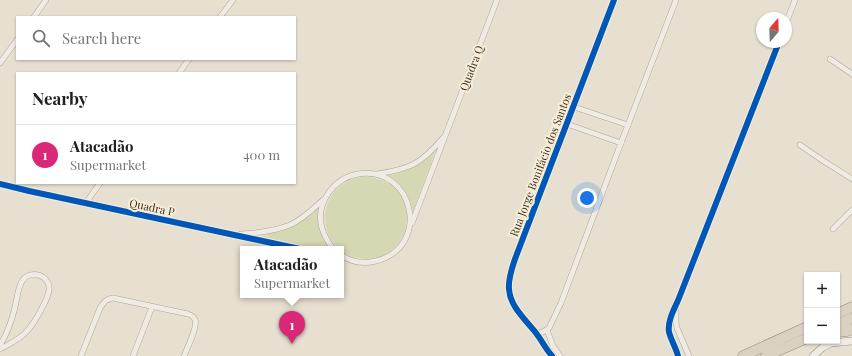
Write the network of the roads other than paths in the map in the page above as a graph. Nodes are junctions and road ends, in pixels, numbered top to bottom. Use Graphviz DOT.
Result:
graph roads {
  1 [pos="46,0"];
  2 [pos="233,0"];
  3 [pos="497,0"];
  4 [pos="614,0"];
  5 [pos="676,0"];
  6 [pos="795,0"];
  7 [pos="790,12"];
  8 [pos="35,16"];
  9 [pos="221,16"];
  10 [pos="16,41"];
  11 [pos="777,48"];
  12 [pos="830,59"];
  13 [pos="188,60"];
  14 [pos="0,63"];
  15 [pos="180,72"];
  16 [pos="852,74"];
  17 [pos="574,107"];
  18 [pos="567,124"];
  19 [pos="628,125"];
  20 [pos="445,136"];
  21 [pos="621,143"];
  22 [pos="800,145"];
  23 [pos="377,174"];
  24 [pos="852,179"];
  25 [pos="0,184"];
  26 [pos="99,184"];
  27 [pos="324,200"];
  28 [pos="86,203"];
  29 [pos="852,210"];
  30 [pos="833,230"];
  31 [pos="409,231"];
  32 [pos="234,235"];
  33 [pos="286,246"];
  34 [pos="331,246"];
  35 [pos="344,258"];
  36 [pos="676,305"];
  37 [pos="152,307"];
  38 [pos="852,307"];
  39 [pos="840,313"];
  40 [pos="852,318"];
  41 [pos="676,323"];
  42 [pos="669,324"];
  43 [pos="840,324"];
  44 [pos="804,328"];
  45 [pos="852,329"];
  46 [pos="547,330"];
  47 [pos="7,332"];
  48 [pos="840,332"];
  49 [pos="536,333"];
  50 [pos="804,339"];
  51 [pos="16,340"];
  52 [pos="851,342"];
  53 [pos="0,345"];
  54 [pos="0,349"];
  55 [pos="768,355"];
  56 [pos="81,356"];
  57 [pos="133,356"];
  58 [pos="184,356"];
  59 [pos="552,356"];
  60 [pos="560,356"];
  61 [pos="678,356"];
  62 [pos="687,356"];
  63 [pos="743,356"];
  64 [pos="813,356"];
  1 -- 8 [label="street"];
  2 -- 9 [label="street"];
  3 -- 20 [label="street, Quadra Q"];
  4 -- 17 [label="street, Rua Jorge Bonifácio dos Santos"];
  5 -- 19 [label="street"];
  6 -- 7 [label="street"];
  10 -- 14 [label="street"];
  11 -- 36 [label="street"];
  12 -- 16 [label="street"];
  13 -- 15 [label="street"];
  17 -- 18 [label="street, Rua Jorge Bonifácio dos Santos"];
  17 -- 19 [label="street"];
  18 -- 21 [label="street"];
  18 -- 49 [label="street, Rua Jorge Bonifácio dos Santos"];
  19 -- 21 [label="street"];
  20 -- 23 [label="street"];
  20 -- 31 [label="street"];
  21 -- 46 [label="street"];
  22 -- 24 [label="street"];
  23 -- 27 [label="street"];
  23 -- 31 [label="street"];
  25 -- 28 [label="street, Quadra P"];
  26 -- 28 [label="street"];
  27 -- 32 [label="street"];
  27 -- 34 [label="street"];
  28 -- 32 [label="street, Quadra P"];
  29 -- 30 [label="street"];
  31 -- 35 [label="street"];
  32 -- 33 [label="street, Quadra P"];
  36 -- 41 [label="street"];
  36 -- 42 [label="street"];
  37 -- 56 [label="street"];
  37 -- 57 [label="street"];
  37 -- 58 [label="street"];
  38 -- 39 [label="highway"];
  40 -- 43 [label="highway"];
  41 -- 42 [label="street"];
  41 -- 62 [label="street"];
  42 -- 61 [label="street"];
  44 -- 63 [label="highway"];
  45 -- 48 [label="highway"];
  46 -- 49 [label="street"];
  46 -- 60 [label="street"];
  47 -- 51 [label="street"];
  47 -- 51 [label="street"];
  47 -- 53 [label="street"];
  49 -- 59 [label="street, Rua Jorge Bonifácio dos Santos"];
  50 -- 55 [label="highway"];
  51 -- 54 [label="street"];
  52 -- 64 [label="street"];
}
